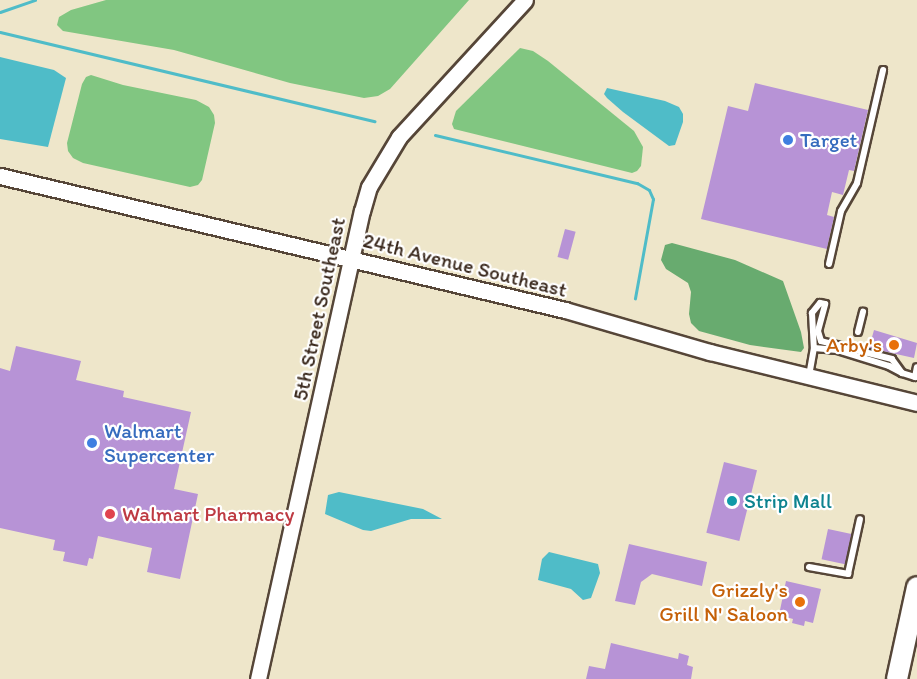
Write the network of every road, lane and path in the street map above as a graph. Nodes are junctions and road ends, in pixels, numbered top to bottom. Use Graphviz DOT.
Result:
graph roads {
  1 [pos="525,0"];
  2 [pos="883,70"];
  3 [pos="0,176"];
  4 [pos="351,259"];
  5 [pos="828,264"];
  6 [pos="863,312"];
  7 [pos="812,320"];
  8 [pos="820,323"];
  9 [pos="858,332"];
  10 [pos="814,348"];
  11 [pos="917,367"];
  12 [pos="902,373"];
  13 [pos="809,376"];
  14 [pos="917,403"];
  15 [pos="860,519"];
  16 [pos="809,567"];
  17 [pos="917,587"];
  18 [pos="258,679"];
  19 [pos="897,679"];
  1 -- 4 [label="street, 5th Street Southeast"];
  2 -- 5 [label="lane"];
  3 -- 4 [label="street, 24th Avenue Southeast"];
  4 -- 13 [label="street, 24th Avenue Southeast"];
  4 -- 18 [label="street, 5th Street Southeast"];
  6 -- 9 [label="lane"];
  7 -- 8 [label="lane"];
  7 -- 8 [label="lane"];
  7 -- 10 [label="lane"];
  8 -- 12 [label="lane"];
  10 -- 12 [label="lane"];
  10 -- 13 [label="lane"];
  11 -- 12 [label="lane"];
  13 -- 14 [label="street, 24th Avenue Southeast"];
  15 -- 16 [label="lane"];
  17 -- 19 [label="main road"];
}
